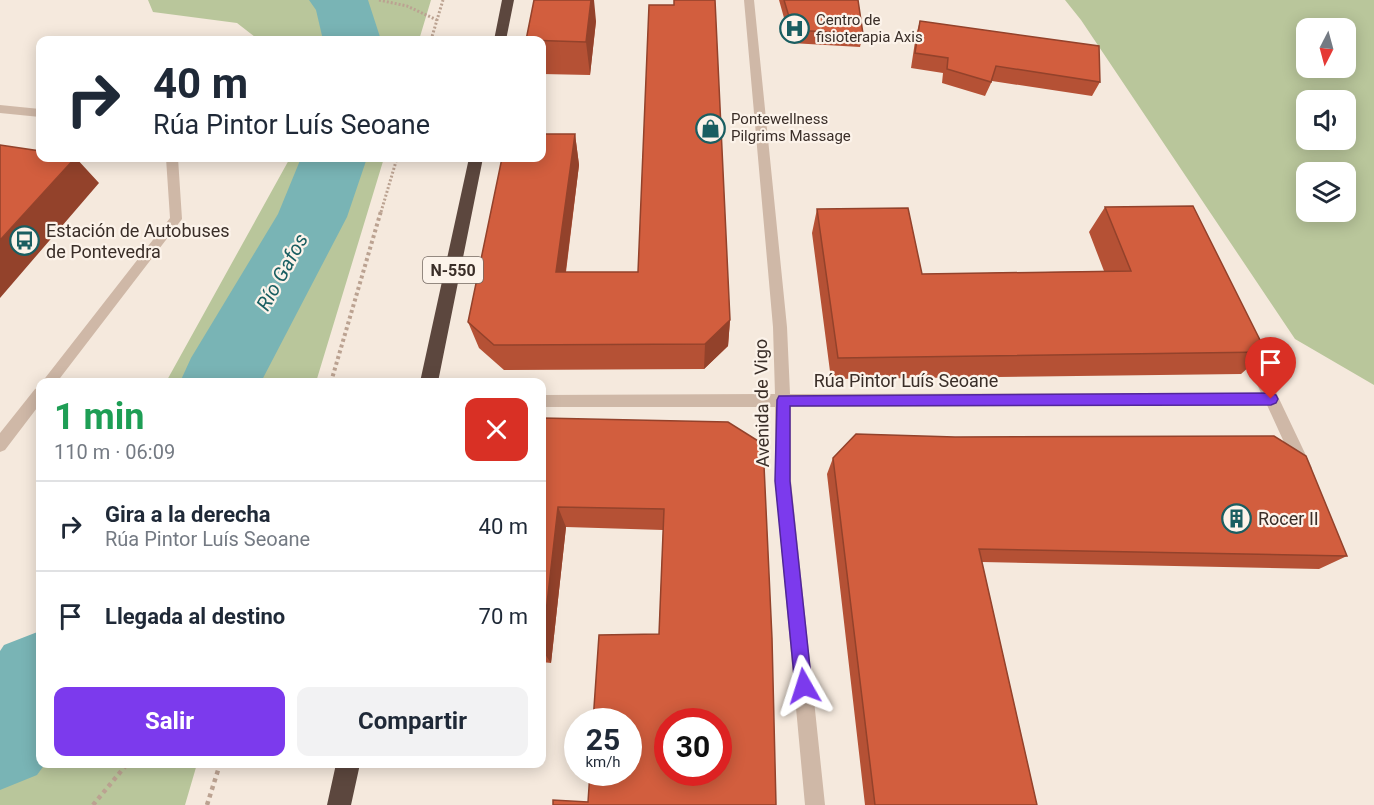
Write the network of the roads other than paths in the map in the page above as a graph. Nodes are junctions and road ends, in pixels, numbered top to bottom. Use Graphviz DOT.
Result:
graph roads {
  1 [pos="508,0"];
  2 [pos="749,0"];
  3 [pos="501,36"];
  4 [pos="0,109"];
  5 [pos="36,113"];
  6 [pos="172,162"];
  7 [pos="475,162"];
  8 [pos="1241,334"];
  9 [pos="52,378"];
  10 [pos="430,378"];
  11 [pos="36,398"];
  12 [pos="1271,399"];
  13 [pos="783,400"];
  14 [pos="546,401"];
  15 [pos="0,445"];
  16 [pos="1311,483"];
  17 [pos="347,768"];
  18 [pos="339,805"];
  19 [pos="816,805"];
  1 -- 3 [label="highway"];
  2 -- 13 [label="street, Avenida de Vigo"];
  4 -- 5 [label="street"];
  6 -- 9 [label="street"];
  7 -- 10 [label="highway, N-550"];
  8 -- 12 [label="street"];
  11 -- 15 [label="street"];
  12 -- 13 [label="street, Rúa Pintor Luís Seoane"];
  12 -- 16 [label="street"];
  13 -- 14 [label="street, Rúa Pintor Luís Seoane"];
  13 -- 19 [label="street, Avenida de Vigo"];
  17 -- 18 [label="highway"];
}
